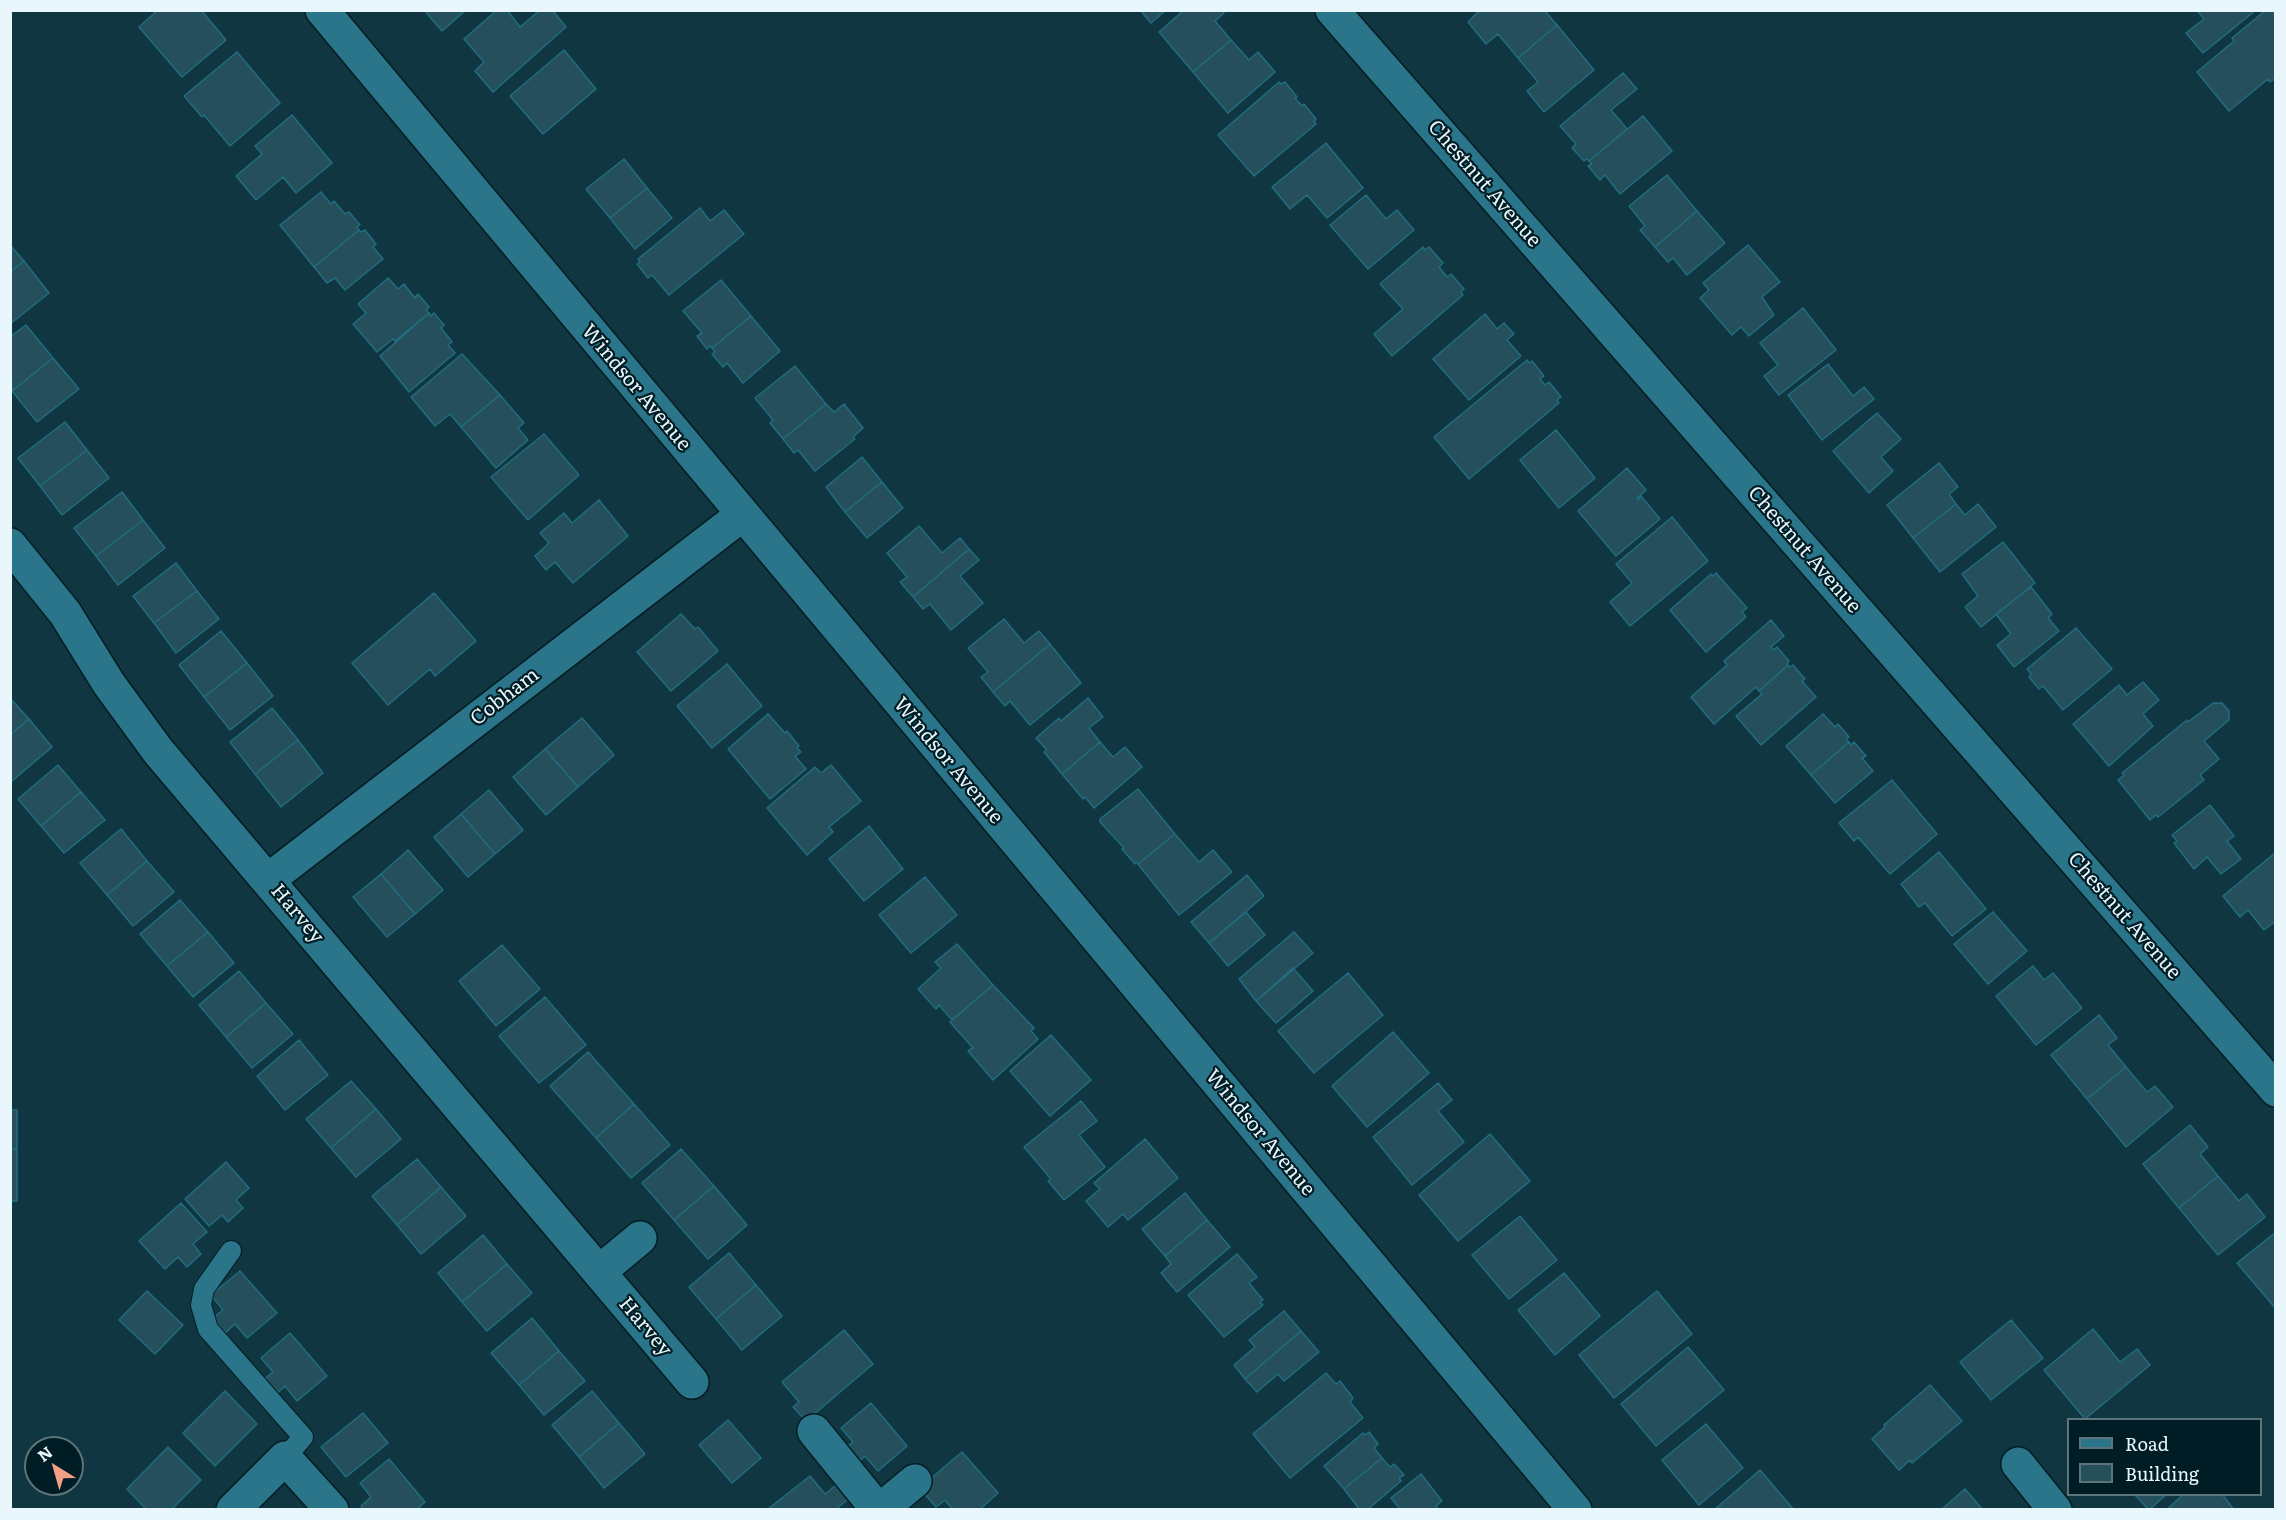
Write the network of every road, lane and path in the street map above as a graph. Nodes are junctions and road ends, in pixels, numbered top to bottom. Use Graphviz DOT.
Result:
graph roads {
  1 [pos="322,10"];
  2 [pos="1332,10"];
  3 [pos="741,515"];
  4 [pos="10,545"];
  5 [pos="268,880"];
  6 [pos="2276,1090"];
  7 [pos="640,1238"];
  8 [pos="231,1251"];
  9 [pos="599,1272"];
  10 [pos="692,1382"];
  11 [pos="814,1431"];
  12 [pos="285,1458"];
  13 [pos="2018,1464"];
  14 [pos="915,1481"];
  15 [pos="233,1509"];
  16 [pos="332,1509"];
  17 [pos="879,1509"];
  18 [pos="1575,1509"];
  19 [pos="2055,1509"];
  1 -- 3 [label="street, Windsor Avenue"];
  2 -- 6 [label="street, Chestnut Avenue"];
  3 -- 5 [label="street, Cobham"];
  3 -- 18 [label="street, Windsor Avenue"];
  4 -- 5 [label="street, Harvey"];
  5 -- 9 [label="street, Harvey"];
  7 -- 9 [label="street"];
  8 -- 12 [label="lane"];
  9 -- 10 [label="street, Harvey"];
  11 -- 17 [label="street"];
  12 -- 15 [label="street"];
  12 -- 16 [label="street"];
  13 -- 19 [label="street"];
  14 -- 17 [label="street"];
}
